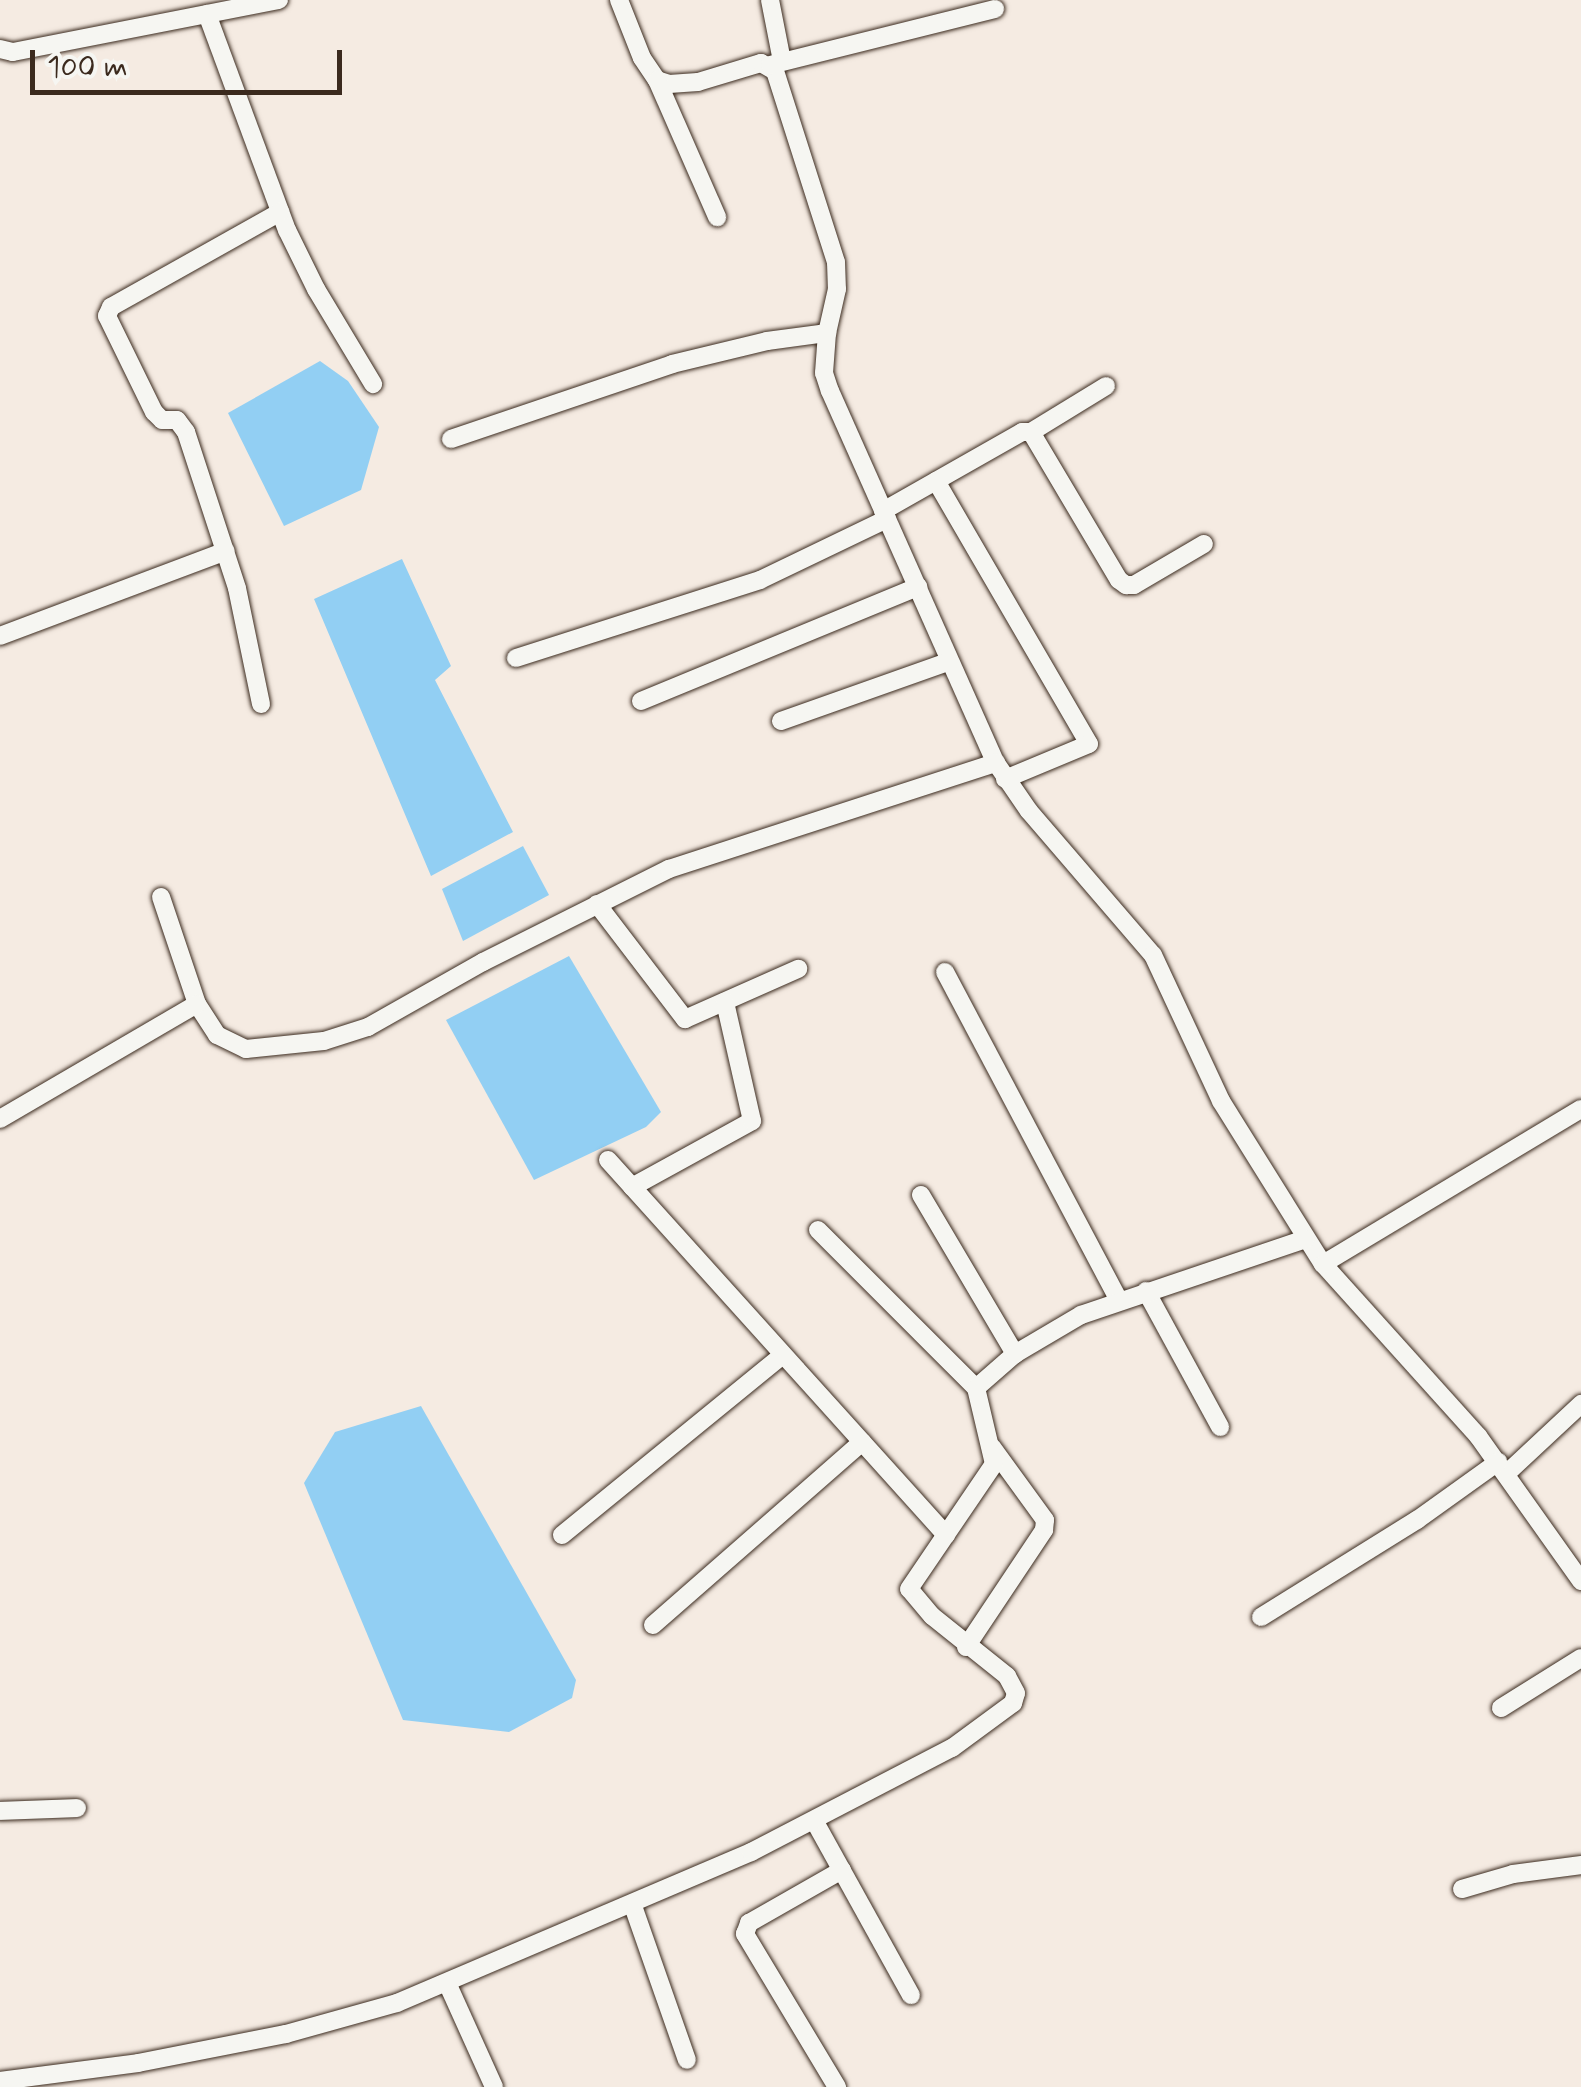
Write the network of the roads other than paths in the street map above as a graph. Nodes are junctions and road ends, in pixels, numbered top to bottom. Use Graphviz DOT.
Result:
graph roads {
  1 [pos="279,0"];
  2 [pos="619,0"];
  3 [pos="770,0"];
  4 [pos="995,9"];
  5 [pos="207,14"];
  6 [pos="0,49"];
  7 [pos="776,63"];
  8 [pos="657,80"];
  9 [pos="280,212"];
  10 [pos="716,216"];
  11 [pos="826,333"];
  12 [pos="374,384"];
  13 [pos="1106,386"];
  14 [pos="1032,432"];
  15 [pos="451,439"];
  16 [pos="936,481"];
  17 [pos="885,515"];
  18 [pos="1204,544"];
  19 [pos="226,551"];
  20 [pos="918,587"];
  21 [pos="0,636"];
  22 [pos="516,658"];
  23 [pos="950,661"];
  24 [pos="641,700"];
  25 [pos="261,704"];
  26 [pos="781,721"];
  27 [pos="1001,771"];
  28 [pos="161,897"];
  29 [pos="598,904"];
  30 [pos="798,969"];
  31 [pos="945,972"];
  32 [pos="725,1002"];
  33 [pos="196,1004"];
  34 [pos="1581,1109"];
  35 [pos="0,1118"];
  36 [pos="608,1160"];
  37 [pos="632,1187"];
  38 [pos="920,1195"];
  39 [pos="818,1230"];
  40 [pos="1306,1238"];
  41 [pos="1323,1264"];
  42 [pos="1146,1291"];
  43 [pos="1119,1300"];
  44 [pos="1015,1354"];
  45 [pos="784,1355"];
  46 [pos="976,1388"];
  47 [pos="1581,1404"];
  48 [pos="1220,1427"];
  49 [pos="862,1442"];
  50 [pos="992,1447"];
  51 [pos="1502,1468"];
  52 [pos="562,1535"];
  53 [pos="946,1535"];
  54 [pos="1579,1574"];
  55 [pos="1261,1617"];
  56 [pos="654,1625"];
  57 [pos="966,1647"];
  58 [pos="1581,1658"];
  59 [pos="1502,1708"];
  60 [pos="77,1808"];
  61 [pos="0,1811"];
  62 [pos="815,1822"];
  63 [pos="1581,1864"];
  64 [pos="842,1870"];
  65 [pos="1462,1889"];
  66 [pos="633,1906"];
  67 [pos="448,1985"];
  68 [pos="910,1995"];
  69 [pos="688,2060"];
  70 [pos="0,2081"];
  71 [pos="494,2087"];
  72 [pos="838,2087"];
  1 -- 5 [label="street"];
  2 -- 8 [label="street"];
  3 -- 7 [label="street"];
  4 -- 7 [label="street"];
  5 -- 6 [label="street"];
  5 -- 9 [label="street"];
  7 -- 8 [label="street"];
  7 -- 11 [label="street"];
  8 -- 10 [label="street"];
  9 -- 12 [label="street"];
  9 -- 19 [label="street"];
  11 -- 15 [label="street"];
  11 -- 17 [label="street"];
  13 -- 14 [label="street"];
  14 -- 16 [label="street"];
  14 -- 18 [label="street"];
  16 -- 17 [label="street"];
  16 -- 27 [label="street"];
  17 -- 20 [label="street"];
  17 -- 22 [label="street"];
  19 -- 21 [label="street"];
  19 -- 25 [label="street"];
  20 -- 23 [label="street"];
  20 -- 24 [label="street"];
  23 -- 26 [label="street"];
  23 -- 27 [label="street"];
  27 -- 29 [label="street"];
  27 -- 40 [label="street"];
  28 -- 33 [label="street"];
  29 -- 32 [label="street"];
  29 -- 33 [label="street"];
  30 -- 32 [label="street"];
  31 -- 43 [label="street"];
  32 -- 37 [label="street"];
  33 -- 35 [label="street"];
  34 -- 41 [label="street"];
  36 -- 37 [label="street"];
  37 -- 45 [label="street"];
  38 -- 44 [label="street"];
  39 -- 46 [label="street"];
  40 -- 41 [label="street"];
  40 -- 42 [label="street"];
  41 -- 51 [label="street"];
  42 -- 43 [label="street"];
  42 -- 48 [label="street"];
  43 -- 44 [label="street"];
  44 -- 46 [label="street"];
  45 -- 49 [label="street"];
  45 -- 52 [label="street"];
  46 -- 50 [label="street"];
  47 -- 51 [label="street"];
  49 -- 53 [label="street"];
  49 -- 56 [label="street"];
  50 -- 53 [label="street"];
  50 -- 57 [label="street"];
  51 -- 54 [label="street"];
  51 -- 55 [label="street"];
  53 -- 57 [label="street"];
  57 -- 62 [label="street"];
  58 -- 59 [label="street"];
  60 -- 61 [label="street"];
  62 -- 64 [label="street"];
  62 -- 66 [label="street"];
  63 -- 65 [label="street"];
  64 -- 68 [label="street"];
  64 -- 72 [label="street"];
  66 -- 67 [label="street"];
  66 -- 69 [label="street"];
  67 -- 70 [label="street"];
  67 -- 71 [label="street"];
}
